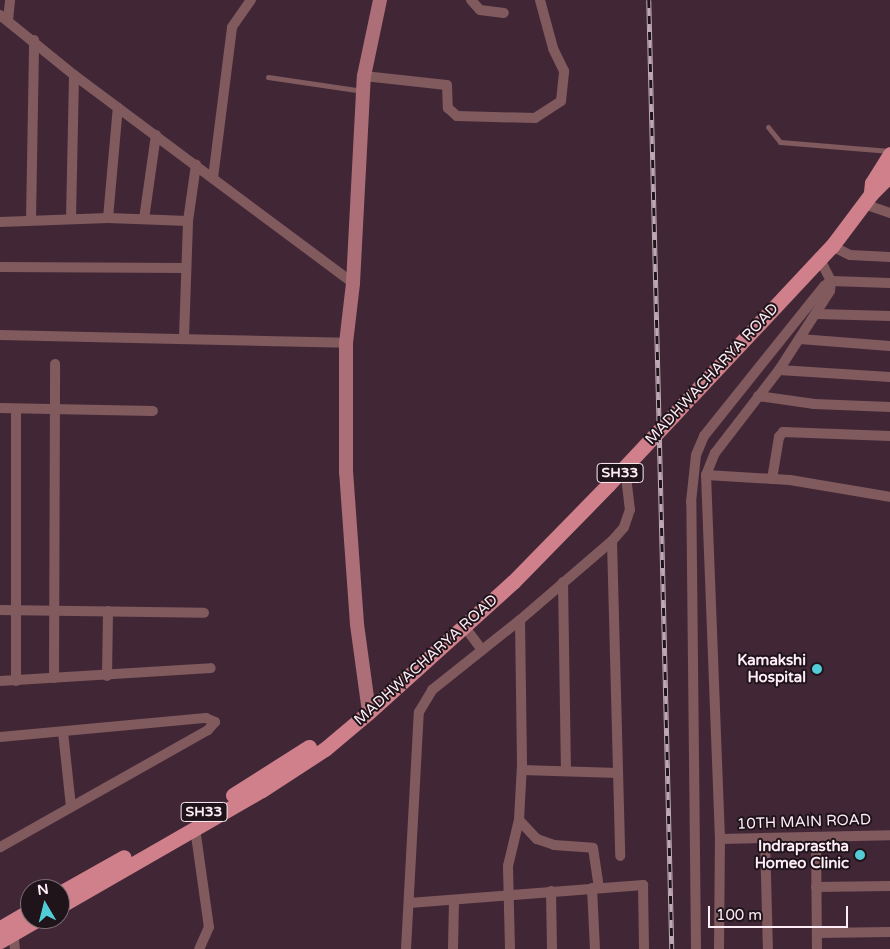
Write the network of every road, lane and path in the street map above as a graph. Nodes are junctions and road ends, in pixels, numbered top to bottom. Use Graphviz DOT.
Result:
graph roads {
  1 [pos="10,0"];
  2 [pos="251,0"];
  3 [pos="380,0"];
  4 [pos="471,0"];
  5 [pos="540,0"];
  6 [pos="504,13"];
  7 [pos="4,18"];
  8 [pos="34,40"];
  9 [pos="74,75"];
  10 [pos="364,76"];
  11 [pos="268,77"];
  12 [pos="363,91"];
  13 [pos="118,107"];
  14 [pos="768,127"];
  15 [pos="156,136"];
  16 [pos="890,152"];
  17 [pos="196,165"];
  18 [pos="890,175"];
  19 [pos="213,178"];
  20 [pos="867,199"];
  21 [pos="890,213"];
  22 [pos="71,218"];
  23 [pos="108,218"];
  24 [pos="144,219"];
  25 [pos="31,220"];
  26 [pos="188,221"];
  27 [pos="0,222"];
  28 [pos="832,246"];
  29 [pos="890,256"];
  30 [pos="820,259"];
  31 [pos="0,267"];
  32 [pos="186,268"];
  33 [pos="831,281"];
  34 [pos="353,283"];
  35 [pos="890,283"];
  36 [pos="818,314"];
  37 [pos="890,316"];
  38 [pos="0,336"];
  39 [pos="184,337"];
  40 [pos="800,339"];
  41 [pos="346,343"];
  42 [pos="890,346"];
  43 [pos="55,364"];
  44 [pos="778,370"];
  45 [pos="890,378"];
  46 [pos="758,396"];
  47 [pos="890,407"];
  48 [pos="0,408"];
  49 [pos="16,409"];
  50 [pos="54,410"];
  51 [pos="153,411"];
  52 [pos="890,436"];
  53 [pos="625,468"];
  54 [pos="706,475"];
  55 [pos="772,479"];
  56 [pos="890,497"];
  57 [pos="612,541"];
  58 [pos="563,582"];
  59 [pos="0,610"];
  60 [pos="15,610"];
  61 [pos="108,611"];
  62 [pos="54,612"];
  63 [pos="204,613"];
  64 [pos="520,620"];
  65 [pos="464,626"];
  66 [pos="482,650"];
  67 [pos="211,668"];
  68 [pos="107,676"];
  69 [pos="54,678"];
  70 [pos="0,681"];
  71 [pos="16,681"];
  72 [pos="369,712"];
  73 [pos="346,730"];
  74 [pos="63,732"];
  75 [pos="0,737"];
  76 [pos="522,764"];
  77 [pos="566,770"];
  78 [pos="618,773"];
  79 [pos="71,807"];
  80 [pos="519,820"];
  81 [pos="194,828"];
  82 [pos="890,835"];
  83 [pos="816,837"];
  84 [pos="765,838"];
  85 [pos="720,840"];
  86 [pos="0,847"];
  87 [pos="620,856"];
  88 [pos="890,886"];
  89 [pos="816,887"];
  90 [pos="70,888"];
  91 [pos="596,888"];
  92 [pos="551,892"];
  93 [pos="511,895"];
  94 [pos="70,900"];
  95 [pos="454,900"];
  96 [pos="409,903"];
  97 [pos="20,918"];
  98 [pos="9,927"];
  99 [pos="890,932"];
  100 [pos="817,933"];
  101 [pos="0,941"];
  102 [pos="15,949"];
  103 [pos="199,949"];
  104 [pos="406,949"];
  105 [pos="452,949"];
  106 [pos="510,949"];
  107 [pos="552,949"];
  108 [pos="595,949"];
  109 [pos="644,949"];
  110 [pos="696,949"];
  111 [pos="720,949"];
  112 [pos="768,949"];
  113 [pos="817,949"];
  1 -- 7 [label="street"];
  2 -- 19 [label="street"];
  3 -- 10 [label="street"];
  4 -- 6 [label="street"];
  5 -- 10 [label="street"];
  7 -- 8 [label="street"];
  8 -- 9 [label="street"];
  8 -- 25 [label="street"];
  9 -- 13 [label="street"];
  9 -- 22 [label="street"];
  10 -- 12 [label="street"];
  11 -- 12 [label="lane"];
  12 -- 34 [label="street"];
  13 -- 15 [label="street"];
  13 -- 23 [label="street"];
  14 -- 16 [label="lane"];
  15 -- 17 [label="street"];
  15 -- 24 [label="street"];
  16 -- 20 [label="main road, MADHWACHARYA ROAD"];
  17 -- 19 [label="street"];
  17 -- 26 [label="street"];
  18 -- 20 [label="main road, MADHWACHARYA ROAD / SH33"];
  19 -- 34 [label="street"];
  20 -- 21 [label="street"];
  20 -- 28 [label="main road, MADHWACHARYA ROAD / SH33"];
  22 -- 23 [label="street"];
  22 -- 25 [label="street"];
  23 -- 24 [label="street"];
  24 -- 26 [label="street"];
  25 -- 27 [label="street"];
  26 -- 32 [label="street"];
  28 -- 29 [label="street"];
  28 -- 30 [label="main road, MADHWACHARYA ROAD / SH33"];
  30 -- 33 [label="street"];
  30 -- 53 [label="main road, MADHWACHARYA ROAD / SH33"];
  31 -- 32 [label="street"];
  32 -- 39 [label="street"];
  33 -- 35 [label="street"];
  33 -- 36 [label="street"];
  33 -- 110 [label="street"];
  34 -- 41 [label="street"];
  36 -- 37 [label="street"];
  36 -- 40 [label="street"];
  38 -- 39 [label="street"];
  39 -- 41 [label="street"];
  40 -- 42 [label="street"];
  40 -- 44 [label="street"];
  41 -- 72 [label="street"];
  43 -- 50 [label="street"];
  44 -- 45 [label="street"];
  44 -- 46 [label="street"];
  46 -- 47 [label="street"];
  46 -- 54 [label="street"];
  48 -- 49 [label="street"];
  49 -- 50 [label="street"];
  49 -- 60 [label="street"];
  50 -- 51 [label="street"];
  50 -- 62 [label="street"];
  52 -- 55 [label="street"];
  53 -- 57 [label="street"];
  53 -- 65 [label="main road, MADHWACHARYA ROAD / SH33"];
  54 -- 55 [label="street"];
  54 -- 85 [label="street"];
  55 -- 56 [label="street"];
  57 -- 58 [label="street"];
  57 -- 78 [label="street"];
  58 -- 64 [label="street"];
  58 -- 77 [label="street"];
  59 -- 60 [label="street"];
  60 -- 62 [label="street"];
  60 -- 71 [label="street"];
  61 -- 62 [label="street"];
  61 -- 63 [label="street"];
  61 -- 68 [label="street"];
  62 -- 69 [label="street"];
  64 -- 66 [label="street"];
  64 -- 76 [label="street"];
  65 -- 66 [label="street"];
  65 -- 72 [label="main road, MADHWACHARYA ROAD / SH33"];
  66 -- 96 [label="street"];
  67 -- 68 [label="street"];
  68 -- 69 [label="street"];
  69 -- 71 [label="street"];
  70 -- 71 [label="street"];
  72 -- 73 [label="main road, MADHWACHARYA ROAD / SH33"];
  73 -- 81 [label="main road, MADHWACHARYA ROAD"];
  73 -- 90 [label="main road, MADHWACHARYA ROAD / SH33"];
  74 -- 75 [label="street"];
  74 -- 79 [label="street"];
  74 -- 79 [label="street"];
  76 -- 77 [label="street"];
  76 -- 80 [label="street"];
  77 -- 78 [label="street"];
  78 -- 87 [label="street"];
  79 -- 86 [label="street"];
  80 -- 91 [label="street"];
  80 -- 93 [label="street"];
  81 -- 94 [label="main road, MADHWACHARYA ROAD"];
  81 -- 103 [label="street"];
  82 -- 83 [label="street, 10TH MAIN ROAD"];
  83 -- 84 [label="street, 10TH MAIN ROAD"];
  83 -- 89 [label="street"];
  84 -- 85 [label="street, 10TH MAIN ROAD"];
  84 -- 112 [label="street"];
  85 -- 111 [label="street"];
  88 -- 89 [label="street"];
  89 -- 100 [label="street"];
  91 -- 92 [label="street"];
  91 -- 108 [label="street"];
  91 -- 109 [label="street"];
  92 -- 93 [label="street"];
  92 -- 107 [label="street"];
  93 -- 95 [label="street"];
  93 -- 106 [label="street"];
  95 -- 96 [label="street"];
  95 -- 105 [label="street"];
  96 -- 104 [label="street"];
  97 -- 98 [label="main road"];
  98 -- 101 [label="main road"];
  98 -- 102 [label="street"];
  99 -- 100 [label="street"];
  100 -- 113 [label="street"];
}
